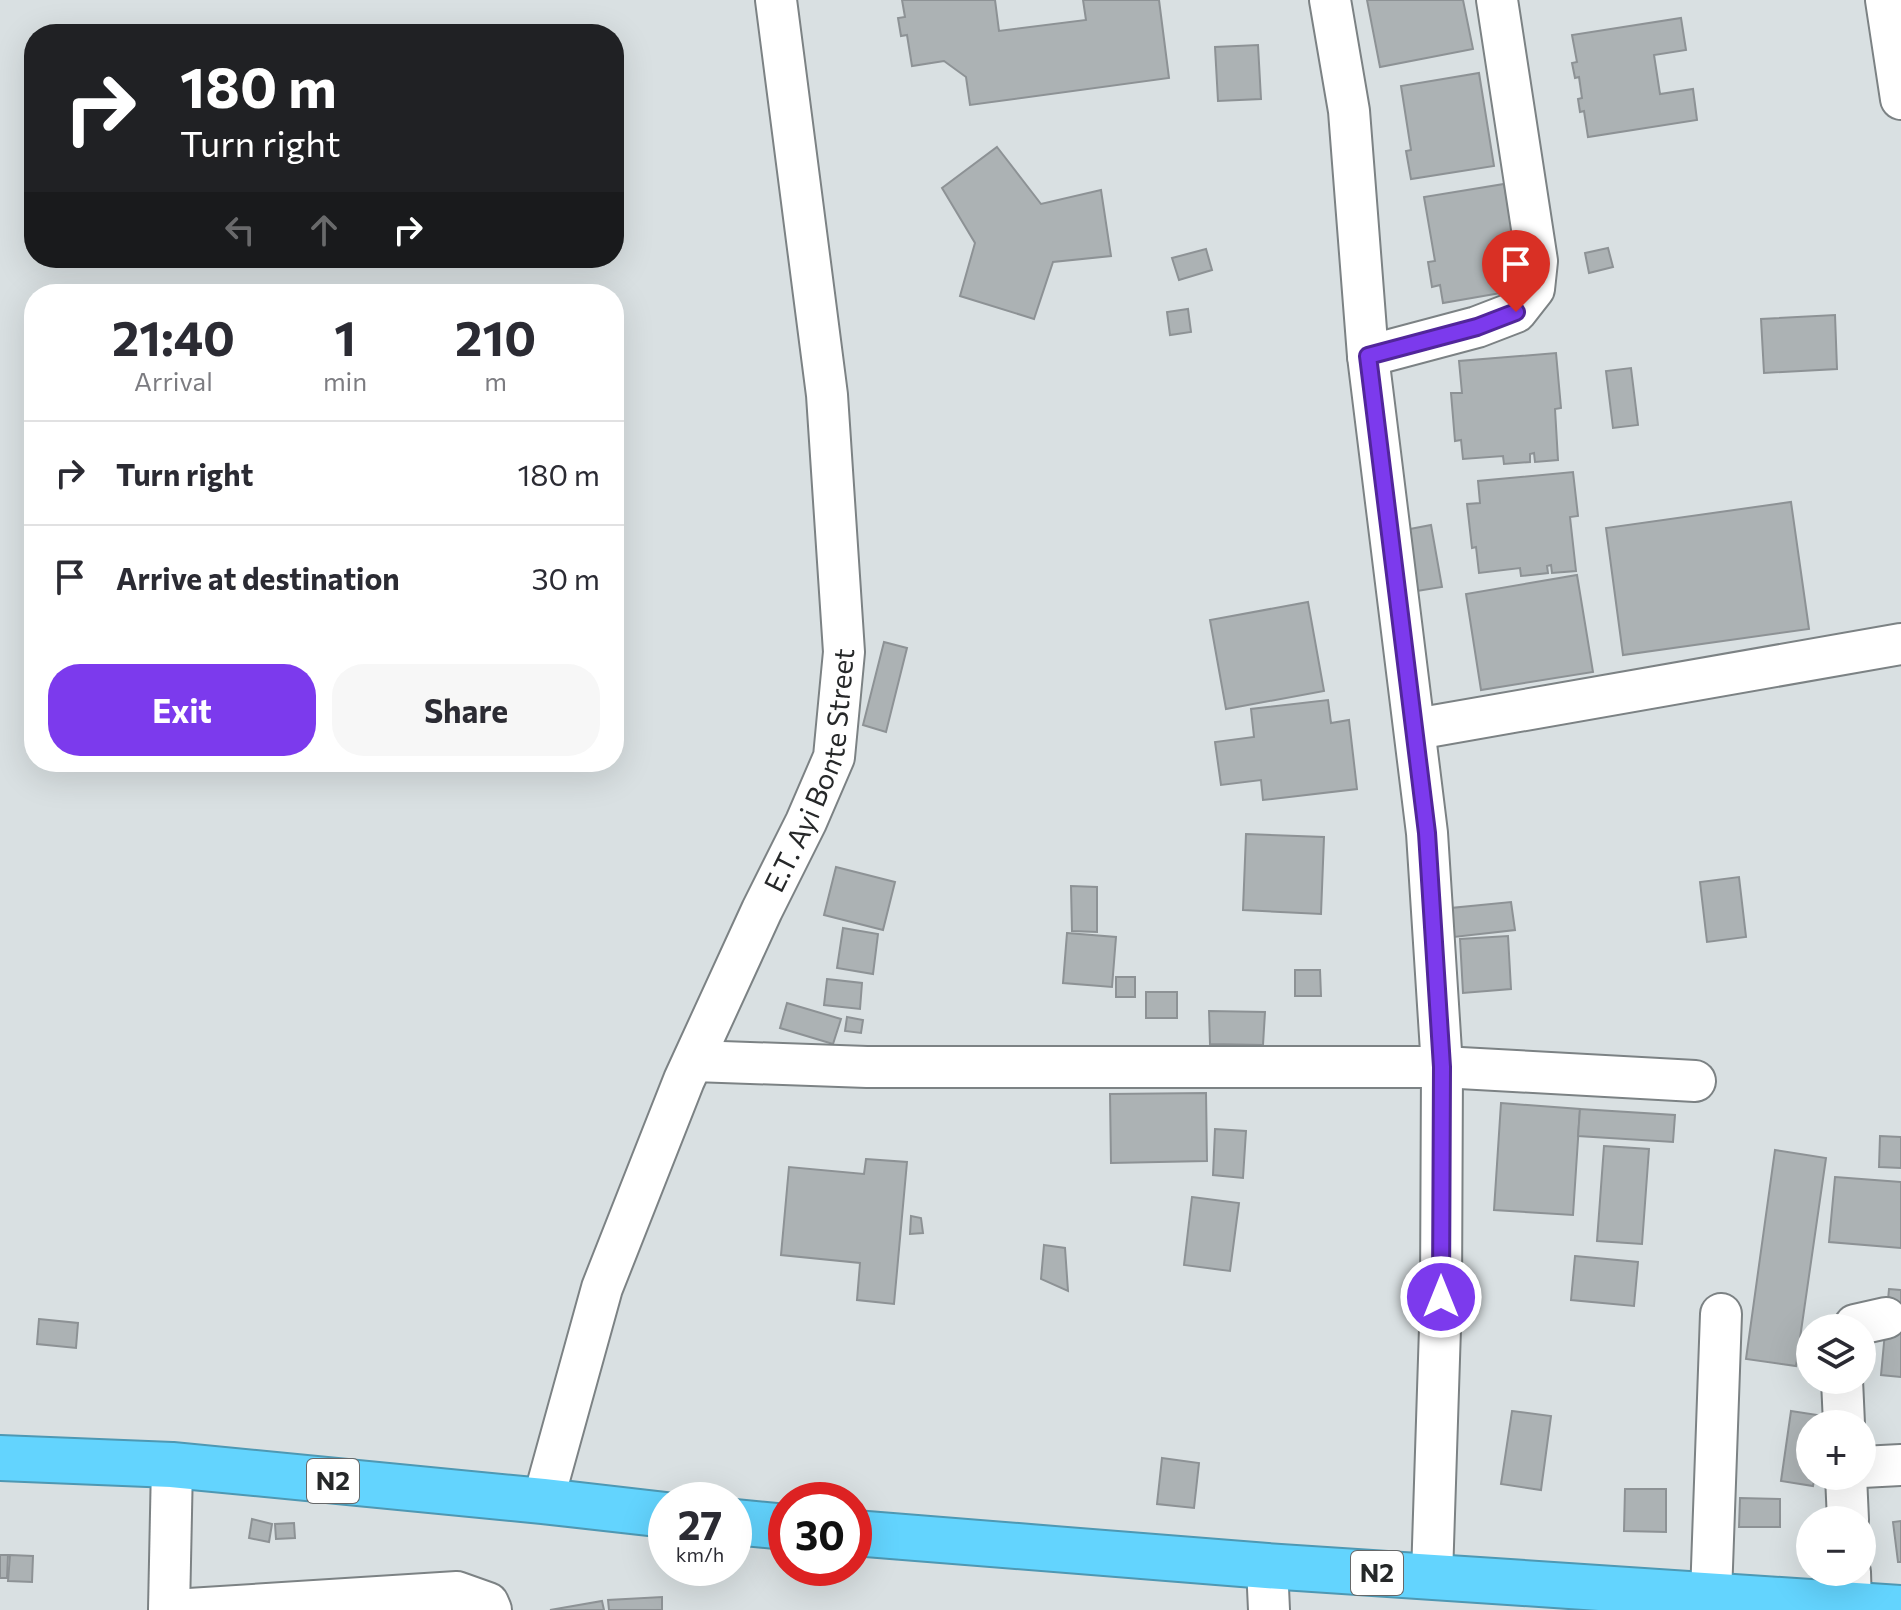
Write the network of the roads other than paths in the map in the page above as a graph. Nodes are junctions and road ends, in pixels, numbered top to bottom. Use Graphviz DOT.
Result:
graph roads {
  1 [pos="776,0"];
  2 [pos="1330,0"];
  3 [pos="1497,0"];
  4 [pos="1886,0"];
  5 [pos="1901,99"];
  6 [pos="1368,356"];
  7 [pos="1901,644"];
  8 [pos="1416,729"];
  9 [pos="694,1061"];
  10 [pos="1442,1067"];
  11 [pos="1695,1081"];
  12 [pos="1721,1314"];
  13 [pos="0,1458"];
  14 [pos="172,1465"];
  15 [pos="1901,1465"];
  16 [pos="1876,1466"];
  17 [pos="543,1501"];
  18 [pos="648,1513"];
  19 [pos="872,1534"];
  20 [pos="1267,1566"];
  21 [pos="1432,1576"];
  22 [pos="1850,1589"];
  23 [pos="1711,1595"];
  24 [pos="347,1604"];
  25 [pos="1901,1608"];
  26 [pos="171,1610"];
  27 [pos="491,1610"];
  28 [pos="1269,1610"];
  1 -- 9 [label="street, E.T. Ayi Bonte Street"];
  2 -- 6 [label="street"];
  3 -- 6 [label="street"];
  4 -- 5 [label="street"];
  6 -- 8 [label="street"];
  7 -- 8 [label="street"];
  8 -- 10 [label="street"];
  9 -- 10 [label="street"];
  9 -- 17 [label="street, E.T. Ayi Bonte Street"];
  10 -- 11 [label="street"];
  10 -- 21 [label="street"];
  12 -- 23 [label="street"];
  13 -- 14 [label="highway, N2"];
  14 -- 17 [label="highway, N2"];
  14 -- 26 [label="street"];
  15 -- 16 [label="street"];
  17 -- 18 [label="highway, N2"];
  19 -- 20 [label="highway, N2"];
  20 -- 21 [label="highway, N2"];
  20 -- 28 [label="street"];
  21 -- 23 [label="highway, N2"];
  22 -- 23 [label="highway, N2"];
  22 -- 25 [label="highway, N2"];
  24 -- 26 [label="street"];
  24 -- 27 [label="street"];
}
